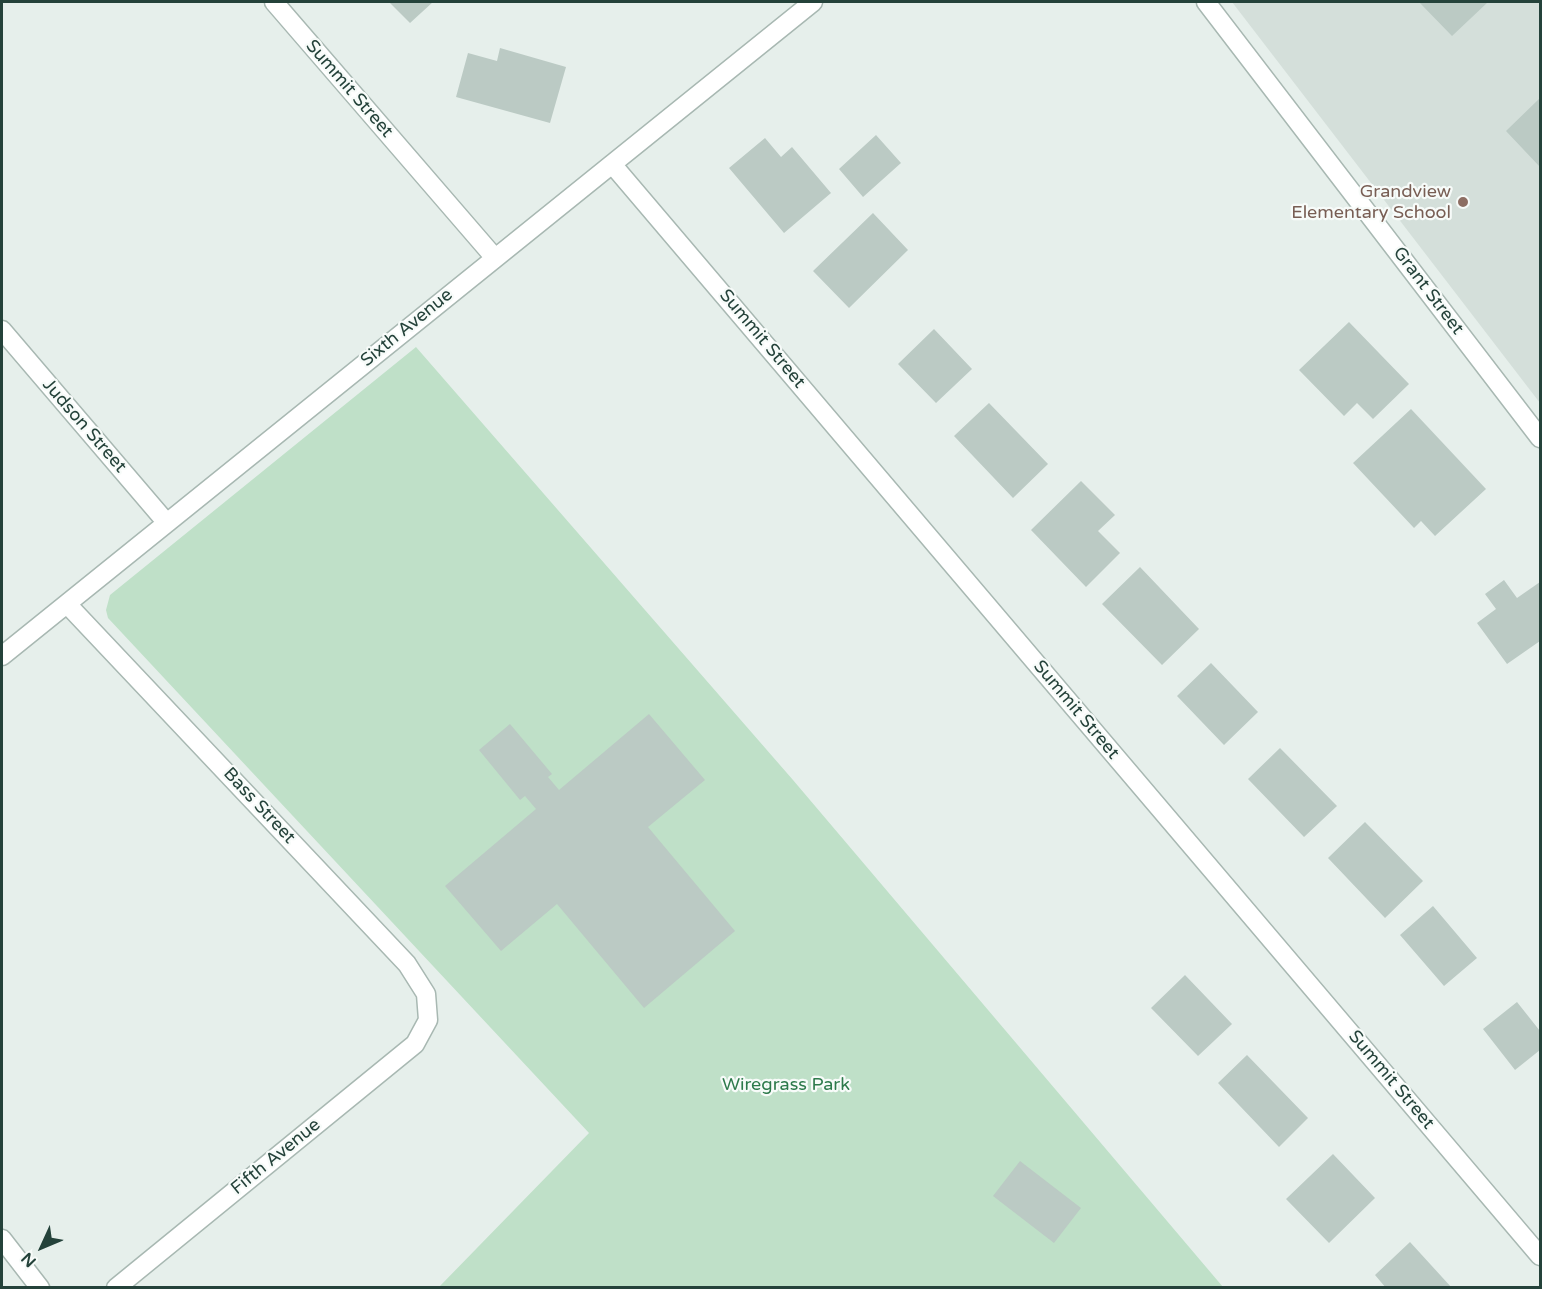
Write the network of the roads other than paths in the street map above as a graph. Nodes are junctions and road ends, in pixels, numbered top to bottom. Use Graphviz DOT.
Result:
graph roads {
  1 [pos="274,2"];
  2 [pos="813,2"];
  3 [pos="1206,2"];
  4 [pos="612,164"];
  5 [pos="495,258"];
  6 [pos="2,330"];
  7 [pos="1540,438"];
  8 [pos="166,522"];
  9 [pos="67,604"];
  10 [pos="2,656"];
  11 [pos="428,1020"];
  12 [pos="2,1239"];
  13 [pos="1540,1256"];
  14 [pos="40,1287"];
  15 [pos="116,1287"];
  1 -- 5 [label="street, Summit Street"];
  2 -- 4 [label="street, Sixth Avenue"];
  3 -- 7 [label="street, Grant Street"];
  4 -- 5 [label="street, Sixth Avenue"];
  4 -- 13 [label="street, Summit Street"];
  5 -- 8 [label="street, Sixth Avenue"];
  6 -- 8 [label="street, Judson Street"];
  8 -- 9 [label="street, Sixth Avenue"];
  9 -- 10 [label="street, Sixth Avenue"];
  9 -- 11 [label="street, Bass Street"];
  11 -- 15 [label="street, Fifth Avenue"];
  12 -- 14 [label="street"];
}
